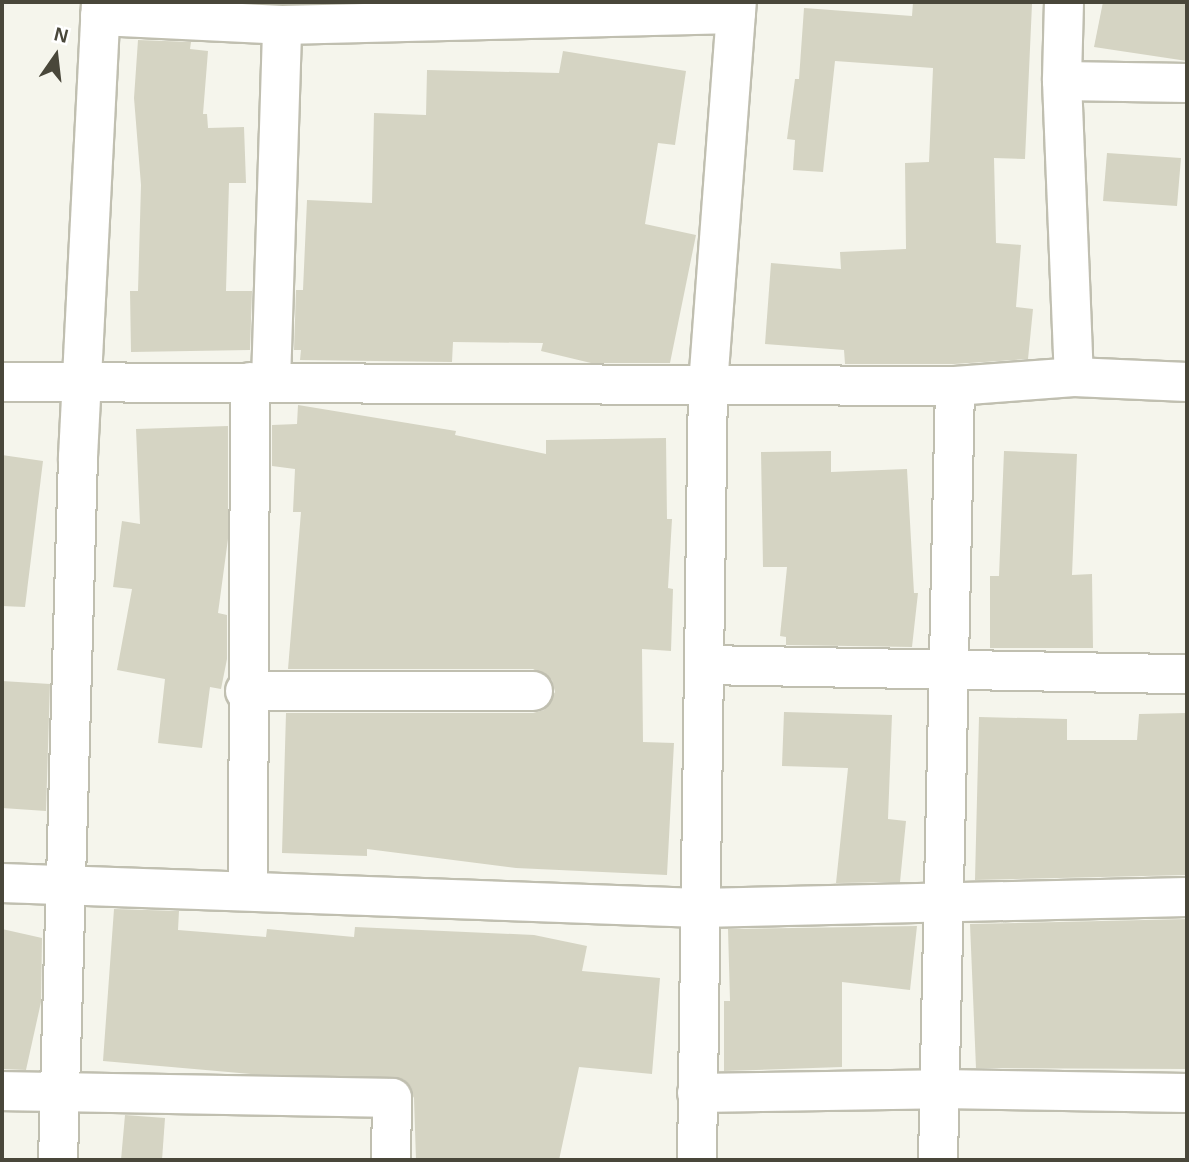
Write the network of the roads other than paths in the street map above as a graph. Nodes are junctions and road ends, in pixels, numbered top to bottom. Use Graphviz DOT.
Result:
graph roads {
  1 [pos="1064,2"];
  2 [pos="736,8"];
  3 [pos="100,9"];
  4 [pos="282,25"];
  5 [pos="1062,81"];
  6 [pos="1187,83"];
  7 [pos="1074,377"];
  8 [pos="2,382"];
  9 [pos="82,382"];
  10 [pos="260,382"];
  11 [pos="1187,382"];
  12 [pos="708,385"];
  13 [pos="955,386"];
  14 [pos="705,665"];
  15 [pos="948,668"];
  16 [pos="1187,674"];
  17 [pos="245,691"];
  18 [pos="533,691"];
  19 [pos="2,883"];
  20 [pos="67,888"];
  21 [pos="248,890"];
  22 [pos="1187,897"];
  23 [pos="942,904"];
  24 [pos="700,908"];
  25 [pos="940,1089"];
  26 [pos="2,1091"];
  27 [pos="60,1093"];
  28 [pos="697,1093"];
  29 [pos="1187,1093"];
  30 [pos="58,1160"];
  31 [pos="391,1160"];
  32 [pos="697,1160"];
  33 [pos="938,1160"];
  1 -- 5 [label="street"];
  2 -- 4 [label="street"];
  2 -- 12 [label="street"];
  3 -- 4 [label="street"];
  3 -- 9 [label="street"];
  4 -- 10 [label="street"];
  5 -- 6 [label="street"];
  5 -- 7 [label="street"];
  7 -- 11 [label="street"];
  7 -- 13 [label="street"];
  8 -- 9 [label="street"];
  9 -- 10 [label="street"];
  9 -- 20 [label="street"];
  10 -- 12 [label="street"];
  10 -- 17 [label="street"];
  12 -- 13 [label="street"];
  12 -- 14 [label="street"];
  13 -- 15 [label="street"];
  14 -- 15 [label="street"];
  14 -- 24 [label="street"];
  15 -- 16 [label="street"];
  15 -- 23 [label="street"];
  17 -- 18 [label="street"];
  17 -- 21 [label="street"];
  19 -- 20 [label="street"];
  20 -- 21 [label="street"];
  20 -- 27 [label="street"];
  21 -- 24 [label="street"];
  22 -- 23 [label="street"];
  23 -- 24 [label="street"];
  23 -- 25 [label="street"];
  24 -- 28 [label="street"];
  25 -- 28 [label="street"];
  25 -- 29 [label="street"];
  25 -- 33 [label="street"];
  26 -- 27 [label="street"];
  27 -- 30 [label="street"];
  27 -- 31 [label="street"];
  28 -- 32 [label="street"];
}
